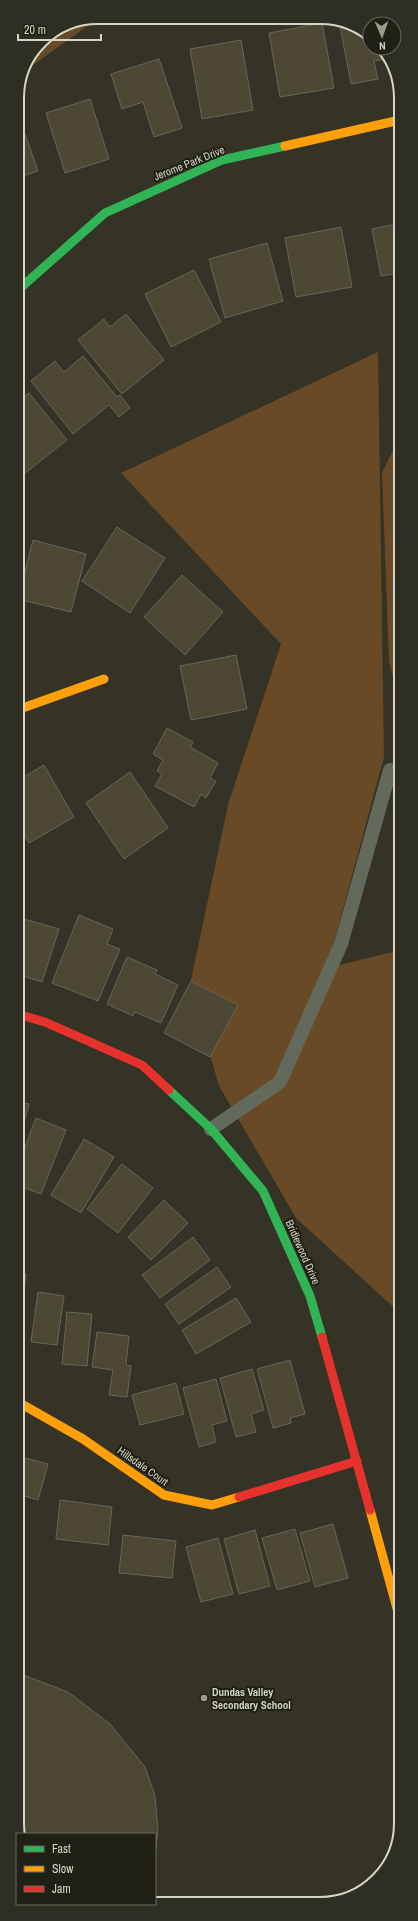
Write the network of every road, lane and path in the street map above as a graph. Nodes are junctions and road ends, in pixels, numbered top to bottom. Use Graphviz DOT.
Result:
graph roads {
  1 [pos="394,121"];
  2 [pos="24,285"];
  3 [pos="104,679"];
  4 [pos="24,708"];
  5 [pos="390,770"];
  6 [pos="24,1016"];
  7 [pos="211,1129"];
  8 [pos="24,1405"];
  9 [pos="358,1461"];
  10 [pos="394,1597"];
  1 -- 2 [label="street, Jerome Park Drive"];
  3 -- 4 [label="street"];
  5 -- 7 [label="lane"];
  6 -- 7 [label="street, Bridlewood Drive"];
  7 -- 9 [label="street, Bridlewood Drive"];
  8 -- 9 [label="street, Hillsdale Court"];
  9 -- 10 [label="street, Bridlewood Drive"];
}
